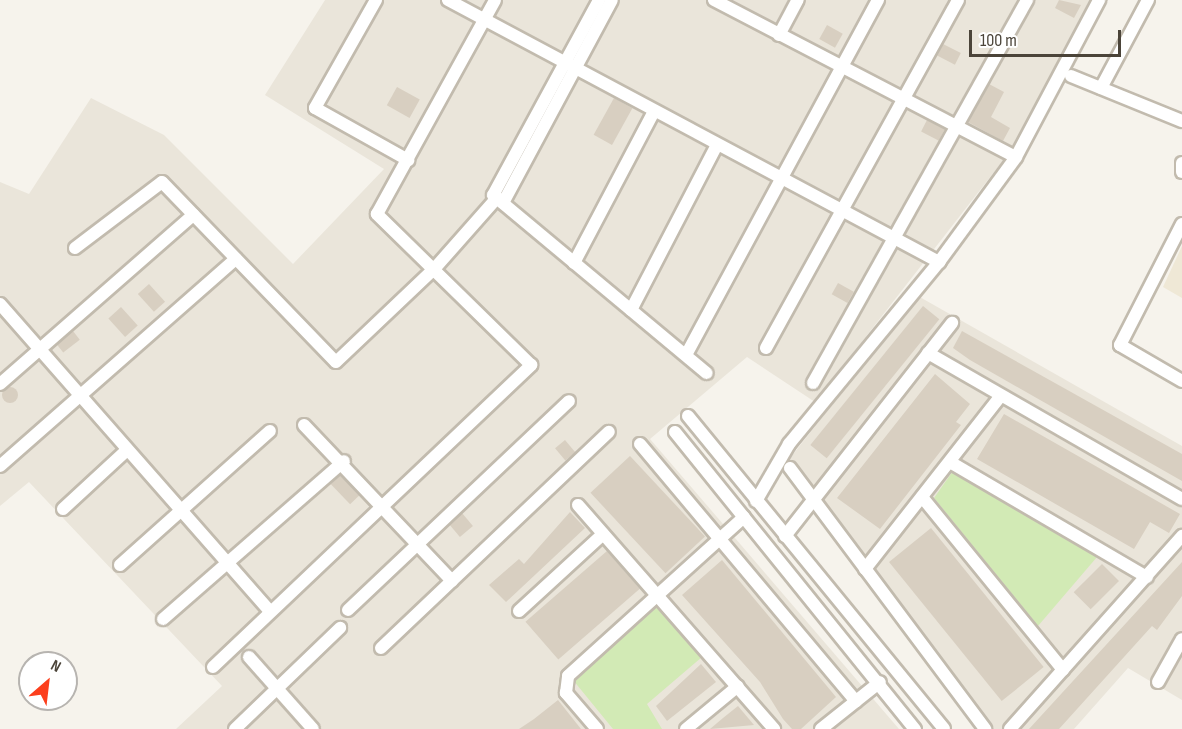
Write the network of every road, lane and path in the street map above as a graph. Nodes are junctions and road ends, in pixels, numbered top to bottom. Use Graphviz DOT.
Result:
graph roads {
  1 [pos="376,0"];
  2 [pos="448,0"];
  3 [pos="495,0"];
  4 [pos="599,0"];
  5 [pos="612,0"];
  6 [pos="715,0"];
  7 [pos="798,0"];
  8 [pos="878,0"];
  9 [pos="958,0"];
  10 [pos="1027,0"];
  11 [pos="1099,0"];
  12 [pos="1148,0"];
  13 [pos="485,20"];
  14 [pos="779,35"];
  15 [pos="566,63"];
  16 [pos="842,68"];
  17 [pos="578,69"];
  18 [pos="1071,76"];
  19 [pos="1101,88"];
  20 [pos="902,101"];
  21 [pos="654,111"];
  22 [pos="1182,121"];
  23 [pos="955,129"];
  24 [pos="717,145"];
  25 [pos="1016,157"];
  26 [pos="408,160"];
  27 [pos="1182,163"];
  28 [pos="1182,172"];
  29 [pos="781,181"];
  30 [pos="500,201"];
  31 [pos="840,214"];
  32 [pos="193,215"];
  33 [pos="1182,224"];
  34 [pos="894,239"];
  35 [pos="75,248"];
  36 [pos="236,259"];
  37 [pos="939,262"];
  38 [pos="574,263"];
  39 [pos="435,268"];
  40 [pos="2,309"];
  41 [pos="631,310"];
  42 [pos="952,323"];
  43 [pos="766,348"];
  44 [pos="39,349"];
  45 [pos="928,353"];
  46 [pos="686,355"];
  47 [pos="707,373"];
  48 [pos="1182,381"];
  49 [pos="813,383"];
  50 [pos="0,384"];
  51 [pos="80,395"];
  52 [pos="1000,397"];
  53 [pos="569,401"];
  54 [pos="688,416"];
  55 [pos="304,425"];
  56 [pos="270,431"];
  57 [pos="609,432"];
  58 [pos="675,432"];
  59 [pos="640,444"];
  60 [pos="127,450"];
  61 [pos="344,461"];
  62 [pos="950,462"];
  63 [pos="0,466"];
  64 [pos="790,468"];
  65 [pos="922,497"];
  66 [pos="1182,499"];
  67 [pos="815,500"];
  68 [pos="756,501"];
  69 [pos="383,505"];
  70 [pos="578,505"];
  71 [pos="180,508"];
  72 [pos="63,509"];
  73 [pos="744,517"];
  74 [pos="603,534"];
  75 [pos="785,536"];
  76 [pos="1182,536"];
  77 [pos="722,538"];
  78 [pos="418,543"];
  79 [pos="227,563"];
  80 [pos="120,566"];
  81 [pos="865,569"];
  82 [pos="1147,577"];
  83 [pos="452,581"];
  84 [pos="659,595"];
  85 [pos="348,610"];
  86 [pos="270,611"];
  87 [pos="519,611"];
  88 [pos="163,619"];
  89 [pos="340,628"];
  90 [pos="1182,639"];
  91 [pos="381,648"];
  92 [pos="249,657"];
  93 [pos="213,667"];
  94 [pos="1063,670"];
  95 [pos="880,682"];
  96 [pos="1158,682"];
  97 [pos="738,686"];
  98 [pos="277,689"];
  99 [pos="856,701"];
  100 [pos="236,729"];
  101 [pos="313,729"];
  102 [pos="597,729"];
  103 [pos="686,729"];
  104 [pos="774,729"];
  105 [pos="821,729"];
  106 [pos="915,729"];
  107 [pos="944,729"];
  108 [pos="985,729"];
  109 [pos="1010,729"];
  1 -- 26 [label="street"];
  2 -- 13 [label="street"];
  3 -- 13 [label="street"];
  4 -- 15 [label="street"];
  5 -- 17 [label="street"];
  6 -- 14 [label="street"];
  7 -- 14 [label="street"];
  8 -- 16 [label="street"];
  9 -- 20 [label="street"];
  10 -- 23 [label="street"];
  11 -- 25 [label="street"];
  12 -- 19 [label="street"];
  13 -- 15 [label="street"];
  13 -- 26 [label="street"];
  14 -- 16 [label="street"];
  15 -- 17 [label="street"];
  15 -- 30 [label="street"];
  16 -- 20 [label="street"];
  16 -- 29 [label="street"];
  17 -- 21 [label="street"];
  17 -- 30 [label="street"];
  18 -- 19 [label="street"];
  19 -- 22 [label="street"];
  20 -- 23 [label="street"];
  20 -- 31 [label="street"];
  21 -- 24 [label="street"];
  21 -- 38 [label="street"];
  23 -- 25 [label="street"];
  23 -- 34 [label="street"];
  24 -- 29 [label="street"];
  24 -- 41 [label="street"];
  25 -- 37 [label="street"];
  26 -- 39 [label="street"];
  27 -- 28 [label="street"];
  29 -- 31 [label="street"];
  29 -- 46 [label="street"];
  30 -- 38 [label="street"];
  30 -- 39 [label="street"];
  31 -- 34 [label="street"];
  31 -- 43 [label="street"];
  32 -- 35 [label="street"];
  32 -- 36 [label="street"];
  32 -- 44 [label="street"];
  33 -- 48 [label="street"];
  34 -- 37 [label="street"];
  34 -- 49 [label="street"];
  36 -- 39 [label="street"];
  36 -- 51 [label="street"];
  37 -- 68 [label="street"];
  38 -- 41 [label="street"];
  39 -- 69 [label="street"];
  40 -- 44 [label="street"];
  41 -- 46 [label="street"];
  42 -- 45 [label="street"];
  44 -- 50 [label="street"];
  44 -- 51 [label="street"];
  45 -- 52 [label="street"];
  45 -- 67 [label="street"];
  46 -- 47 [label="street"];
  51 -- 60 [label="street"];
  51 -- 63 [label="street"];
  52 -- 62 [label="street"];
  52 -- 66 [label="street"];
  53 -- 78 [label="street"];
  54 -- 68 [label="street"];
  55 -- 61 [label="street"];
  56 -- 71 [label="street"];
  57 -- 83 [label="street"];
  58 -- 73 [label="street"];
  59 -- 77 [label="street"];
  60 -- 71 [label="street"];
  60 -- 72 [label="street"];
  61 -- 69 [label="street"];
  61 -- 79 [label="street"];
  62 -- 65 [label="street"];
  62 -- 82 [label="street"];
  64 -- 67 [label="street"];
  65 -- 81 [label="street"];
  65 -- 94 [label="street"];
  67 -- 75 [label="street"];
  67 -- 81 [label="street"];
  68 -- 75 [label="street"];
  69 -- 78 [label="street"];
  69 -- 86 [label="street"];
  70 -- 74 [label="street"];
  71 -- 79 [label="street"];
  71 -- 80 [label="street"];
  73 -- 77 [label="street"];
  73 -- 95 [label="street"];
  74 -- 84 [label="street"];
  74 -- 87 [label="street"];
  75 -- 107 [label="street"];
  76 -- 82 [label="street"];
  77 -- 84 [label="street"];
  77 -- 99 [label="street"];
  78 -- 83 [label="street"];
  78 -- 85 [label="street"];
  79 -- 86 [label="street"];
  79 -- 88 [label="street"];
  81 -- 108 [label="street"];
  82 -- 94 [label="street"];
  83 -- 91 [label="street"];
  84 -- 97 [label="street"];
  84 -- 102 [label="street"];
  86 -- 93 [label="street"];
  89 -- 98 [label="street"];
  90 -- 96 [label="street"];
  92 -- 98 [label="street"];
  94 -- 109 [label="street"];
  95 -- 99 [label="street"];
  95 -- 106 [label="street"];
  97 -- 103 [label="street"];
  97 -- 104 [label="street"];
  98 -- 100 [label="street"];
  98 -- 101 [label="street"];
  99 -- 105 [label="street"];
}
